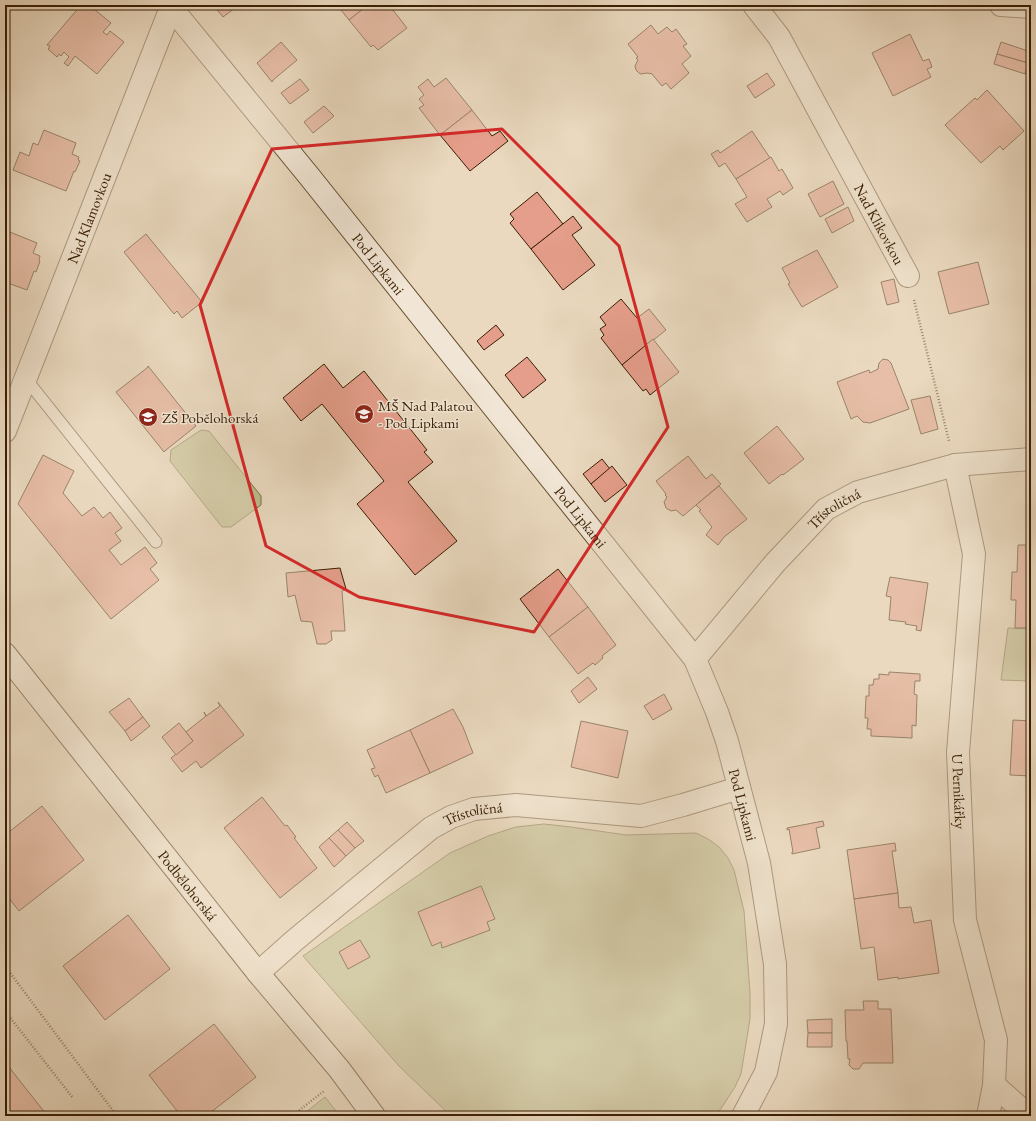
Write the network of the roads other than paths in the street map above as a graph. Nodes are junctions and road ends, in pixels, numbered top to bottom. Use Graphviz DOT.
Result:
graph roads {
  1 [pos="754,5"];
  2 [pos="1001,5"];
  3 [pos="170,6"];
  4 [pos="1031,8"];
  5 [pos="908,276"];
  6 [pos="26,379"];
  7 [pos="5,431"];
  8 [pos="1031,459"];
  9 [pos="954,465"];
  10 [pos="156,542"];
  11 [pos="5,654"];
  12 [pos="695,659"];
  13 [pos="739,788"];
  14 [pos="258,973"];
  15 [pos="994,1085"];
  16 [pos="374,1116"];
  17 [pos="743,1116"];
  18 [pos="988,1116"];
  19 [pos="1029,1116"];
  1 -- 5 [label="street, Nad Klikovkou"];
  2 -- 4 [label="street"];
  3 -- 6 [label="street, Nad Klamovkou"];
  3 -- 12 [label="street, Pod Lipkami"];
  6 -- 7 [label="street, Nad Klamovkou"];
  6 -- 10 [label="lane"];
  8 -- 9 [label="street, Třístoličná"];
  9 -- 12 [label="street, Třístoličná"];
  9 -- 15 [label="street, U Pernikářky"];
  11 -- 14 [label="street, Podbělohorská"];
  12 -- 13 [label="street, Pod Lipkami"];
  13 -- 14 [label="street, Třístoličná"];
  13 -- 17 [label="street, Pod Lipkami"];
  14 -- 16 [label="street, Podbělohorská"];
  15 -- 18 [label="street, U Pernikářky"];
  15 -- 19 [label="street"];
}
